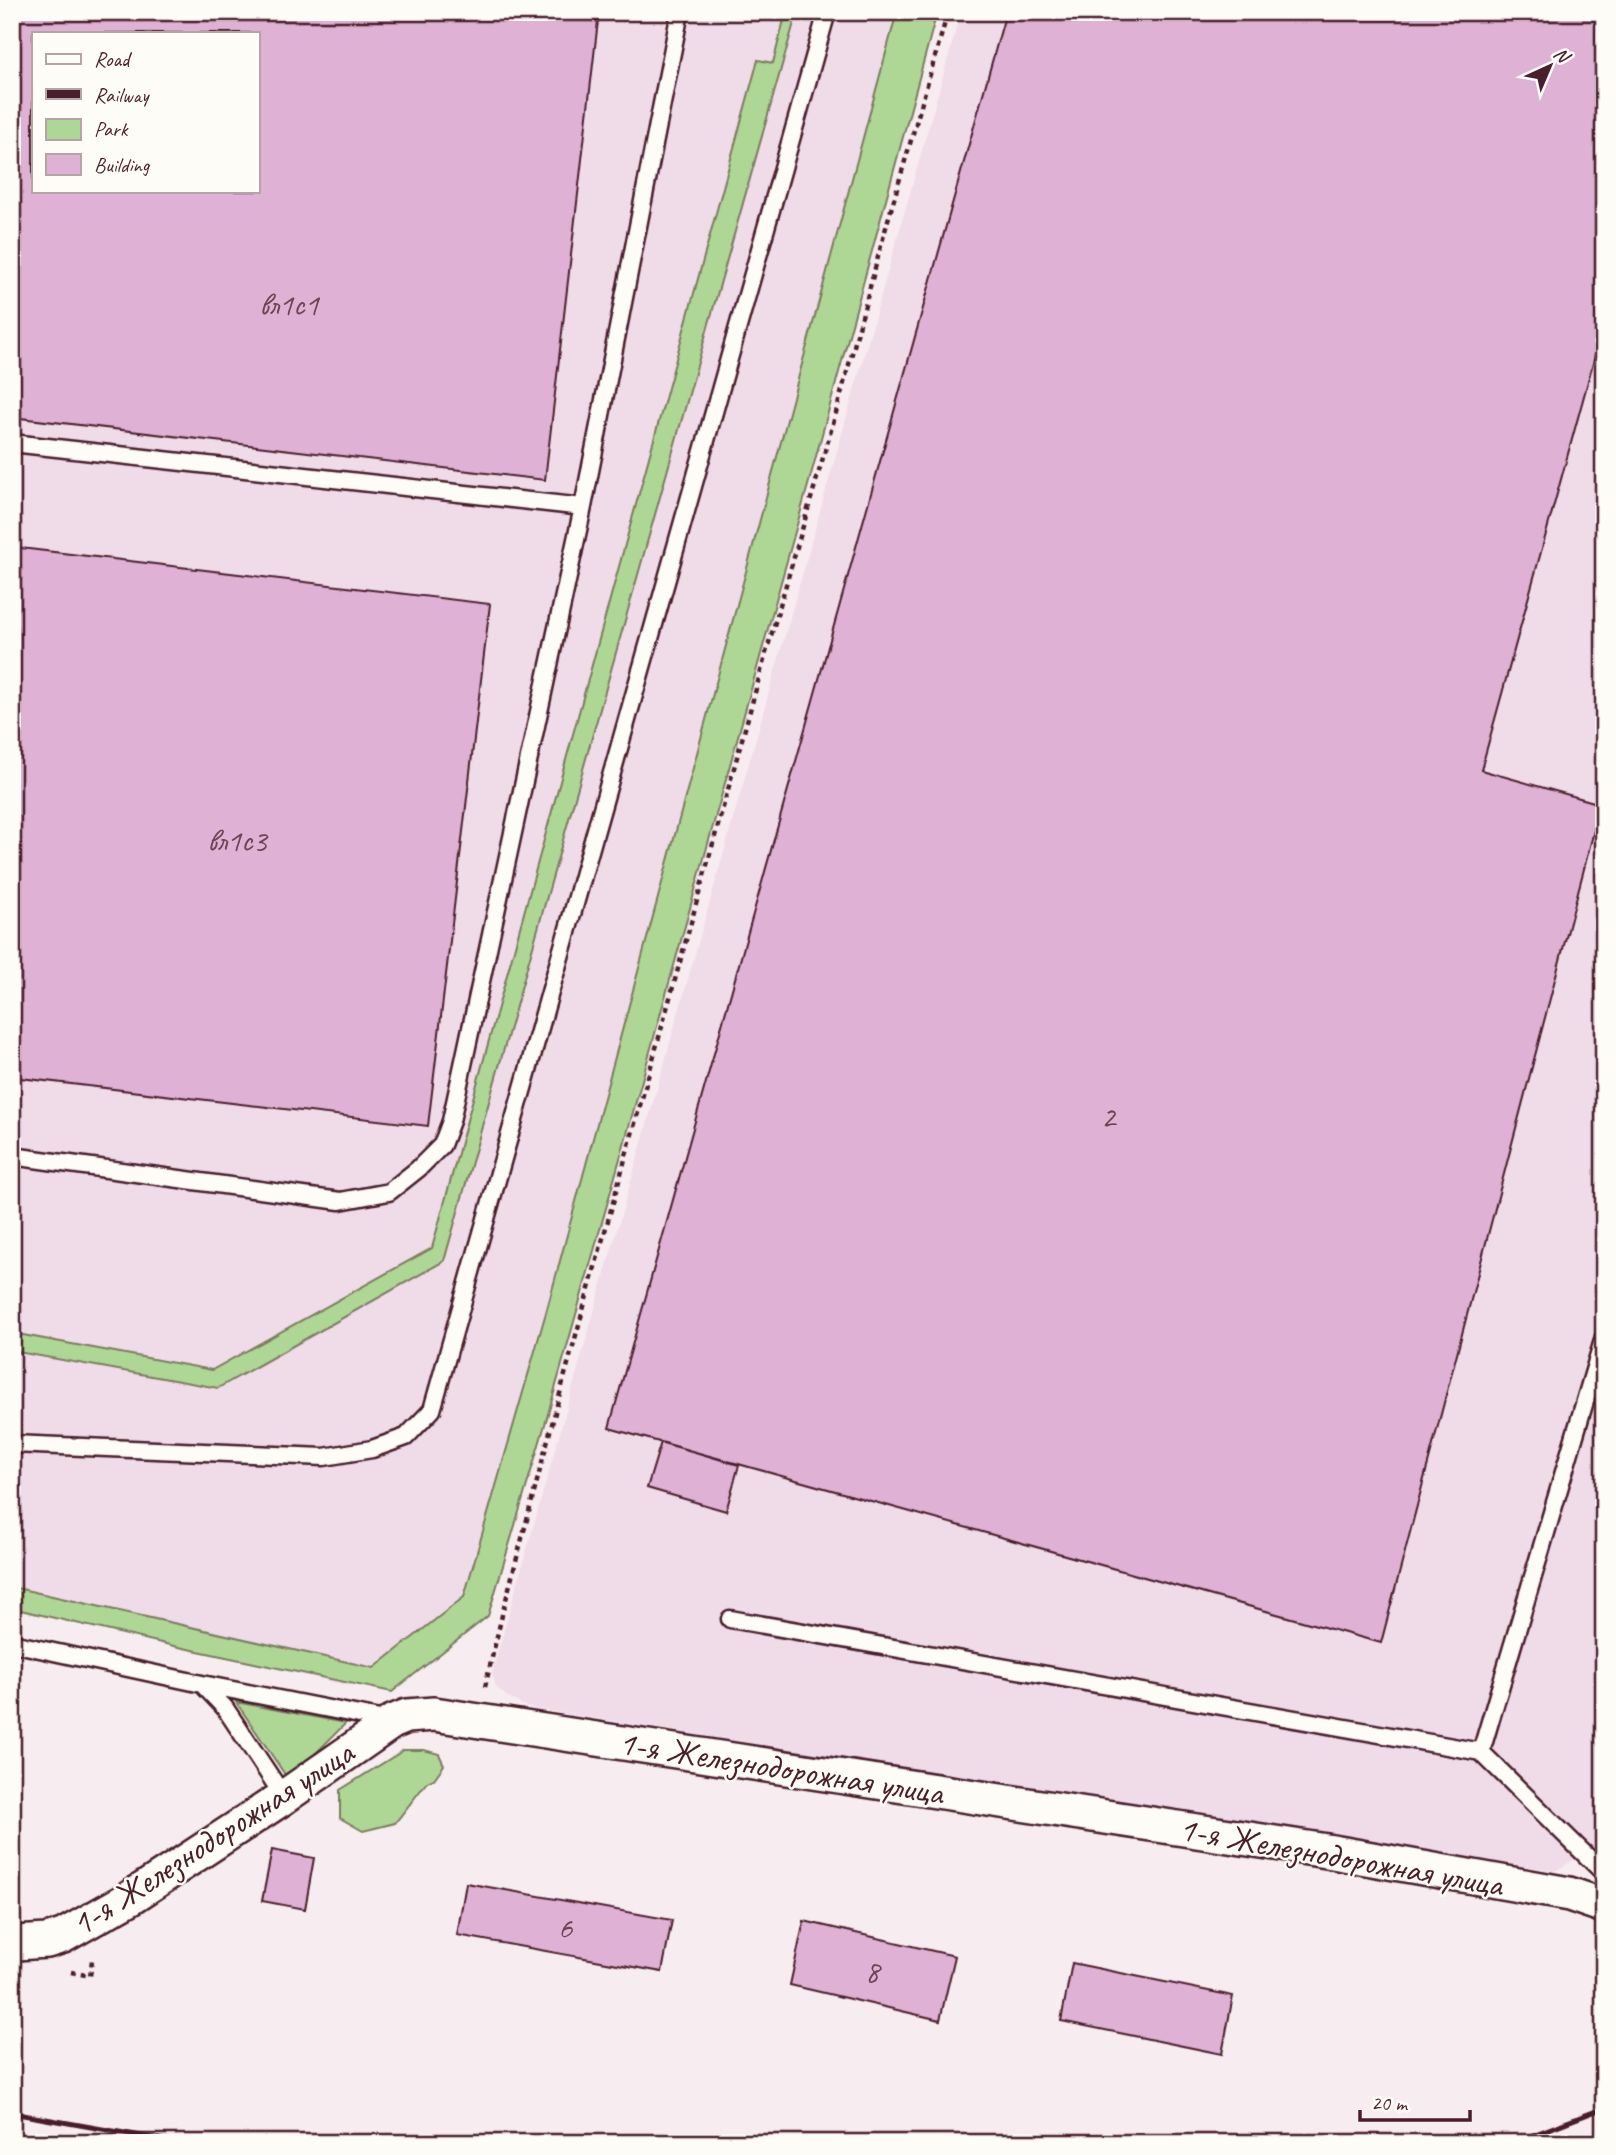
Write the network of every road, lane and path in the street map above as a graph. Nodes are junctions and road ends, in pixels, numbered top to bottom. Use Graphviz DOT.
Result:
graph roads {
  1 [pos="680,12"];
  2 [pos="827,12"];
  3 [pos="948,12"];
  4 [pos="12,443"];
  5 [pos="583,508"];
  6 [pos="12,1156"];
  7 [pos="1604,1337"];
  8 [pos="12,1444"];
  9 [pos="730,1619"];
  10 [pos="12,1643"];
  11 [pos="202,1684"];
  12 [pos="483,1696"];
  13 [pos="392,1722"];
  14 [pos="1481,1752"];
  15 [pos="284,1797"];
  16 [pos="1604,1873"];
  17 [pos="1604,1906"];
  18 [pos="14,1943"];
  1 -- 5 [label="lane"];
  2 -- 8 [label="lane"];
  3 -- 12 [label="path"];
  4 -- 5 [label="lane"];
  5 -- 6 [label="lane"];
  7 -- 14 [label="lane"];
  9 -- 14 [label="lane"];
  10 -- 11 [label="lane"];
  11 -- 13 [label="lane"];
  11 -- 15 [label="lane"];
  13 -- 15 [label="street, 1-я Железнодорожная улица"];
  13 -- 17 [label="street, 1-я Железнодорожная улица"];
  14 -- 16 [label="lane"];
  15 -- 18 [label="street, 1-я Железнодорожная улица"];
}
